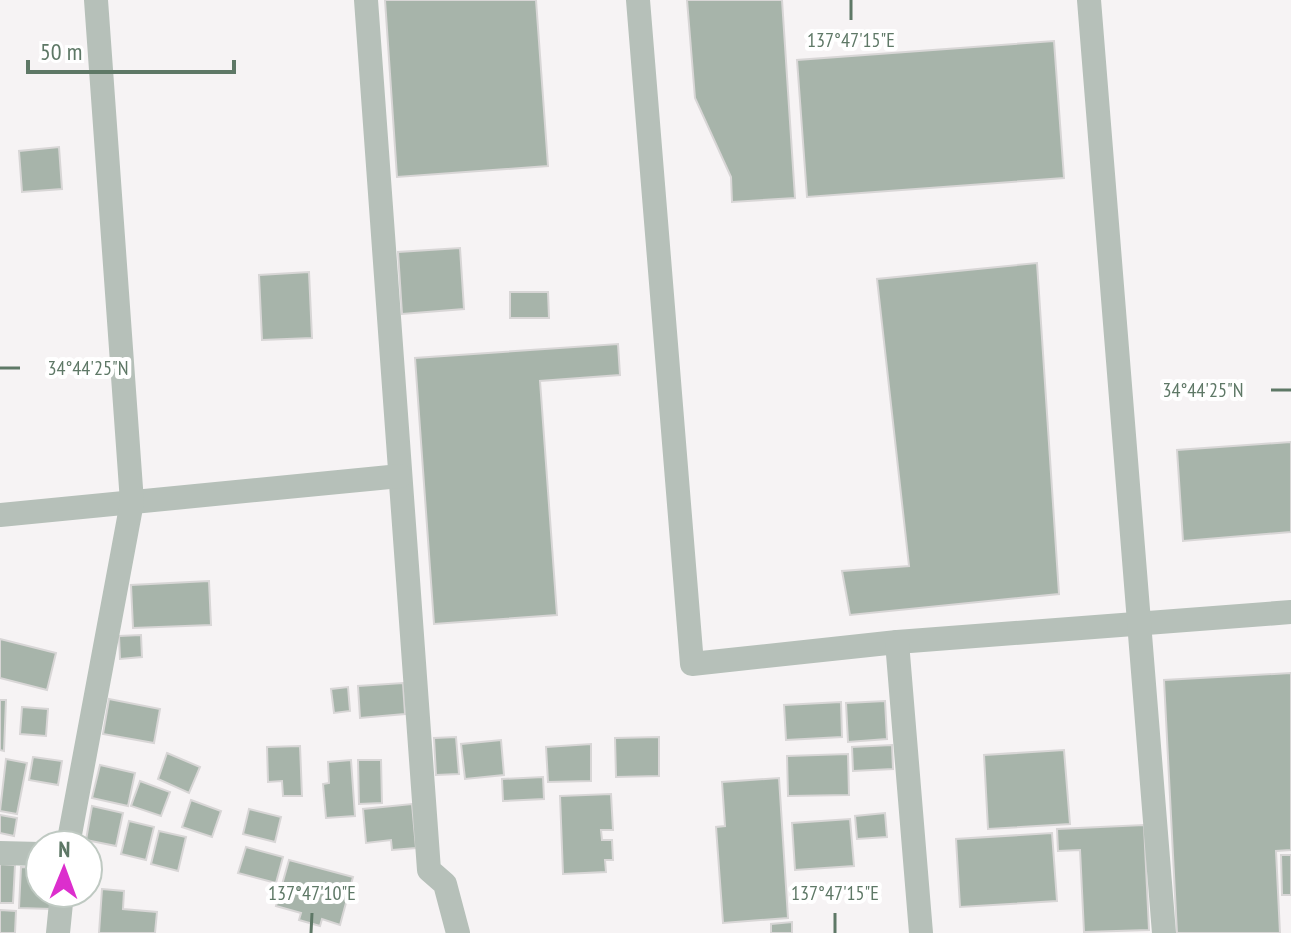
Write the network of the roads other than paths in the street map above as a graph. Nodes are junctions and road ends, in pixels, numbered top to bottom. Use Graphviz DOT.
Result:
graph roads {
  1 [pos="96,0"];
  2 [pos="366,0"];
  3 [pos="638,0"];
  4 [pos="1089,0"];
  5 [pos="400,476"];
  6 [pos="132,502"];
  7 [pos="0,515"];
  8 [pos="1291,612"];
  9 [pos="1138,626"];
  10 [pos="897,642"];
  11 [pos="71,829"];
  12 [pos="0,853"];
  13 [pos="24,854"];
  14 [pos="60,909"];
  15 [pos="58,933"];
  16 [pos="458,933"];
  17 [pos="921,933"];
  18 [pos="1164,933"];
  1 -- 6 [label="street"];
  2 -- 5 [label="street"];
  3 -- 10 [label="street"];
  4 -- 9 [label="street"];
  5 -- 6 [label="street"];
  5 -- 16 [label="street"];
  6 -- 7 [label="street"];
  6 -- 11 [label="street"];
  8 -- 9 [label="street"];
  9 -- 10 [label="street"];
  9 -- 18 [label="street"];
  10 -- 17 [label="street"];
  12 -- 13 [label="street"];
  14 -- 15 [label="street"];
}
